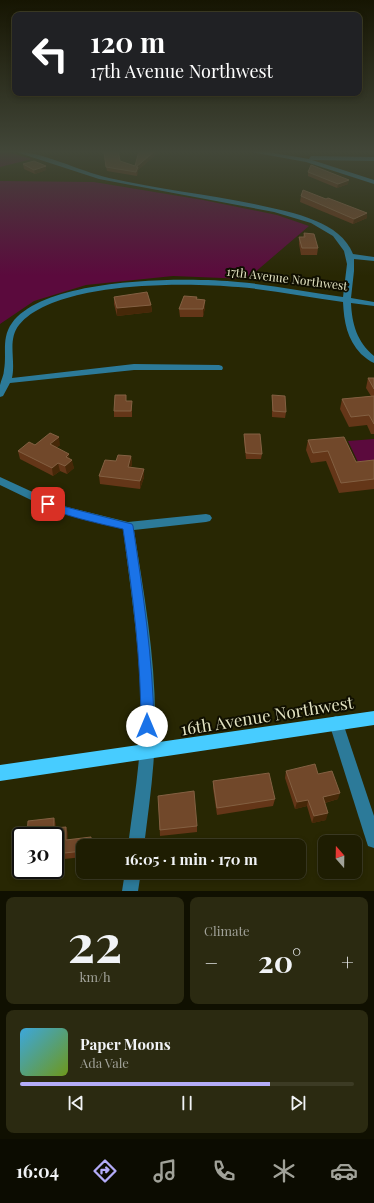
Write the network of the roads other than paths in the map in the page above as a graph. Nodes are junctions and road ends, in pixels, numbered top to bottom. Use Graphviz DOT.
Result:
graph roads {
  1 [pos="185,193"];
  2 [pos="350,256"];
  3 [pos="374,259"];
  4 [pos="347,300"];
  5 [pos="374,304"];
  6 [pos="4,355"];
  7 [pos="374,360"];
  8 [pos="219,368"];
  9 [pos="6,381"];
  10 [pos="0,394"];
  11 [pos="0,481"];
  12 [pos="206,518"];
  13 [pos="128,526"];
  14 [pos="374,718"];
  15 [pos="336,723"];
  16 [pos="147,752"];
  17 [pos="0,773"];
  18 [pos="137,839"];
  19 [pos="374,840"];
  20 [pos="131,879"];
  21 [pos="130,891"];
  1 -- 2 [label="street"];
  2 -- 3 [label="street"];
  2 -- 4 [label="street"];
  4 -- 5 [label="street, 17th Avenue Northwest"];
  4 -- 6 [label="street, 17th Avenue Northwest"];
  4 -- 7 [label="street"];
  6 -- 9 [label="street, 17th Avenue Northwest"];
  8 -- 9 [label="street"];
  9 -- 10 [label="street, 17th Avenue Northwest"];
  11 -- 13 [label="street"];
  12 -- 13 [label="street"];
  13 -- 16 [label="street"];
  14 -- 15 [label="main road, 16th Avenue Northwest"];
  15 -- 16 [label="main road, 16th Avenue Northwest"];
  15 -- 19 [label="street"];
  16 -- 17 [label="main road, 16th Avenue Northwest"];
  16 -- 18 [label="street"];
  20 -- 21 [label="street"];
}
